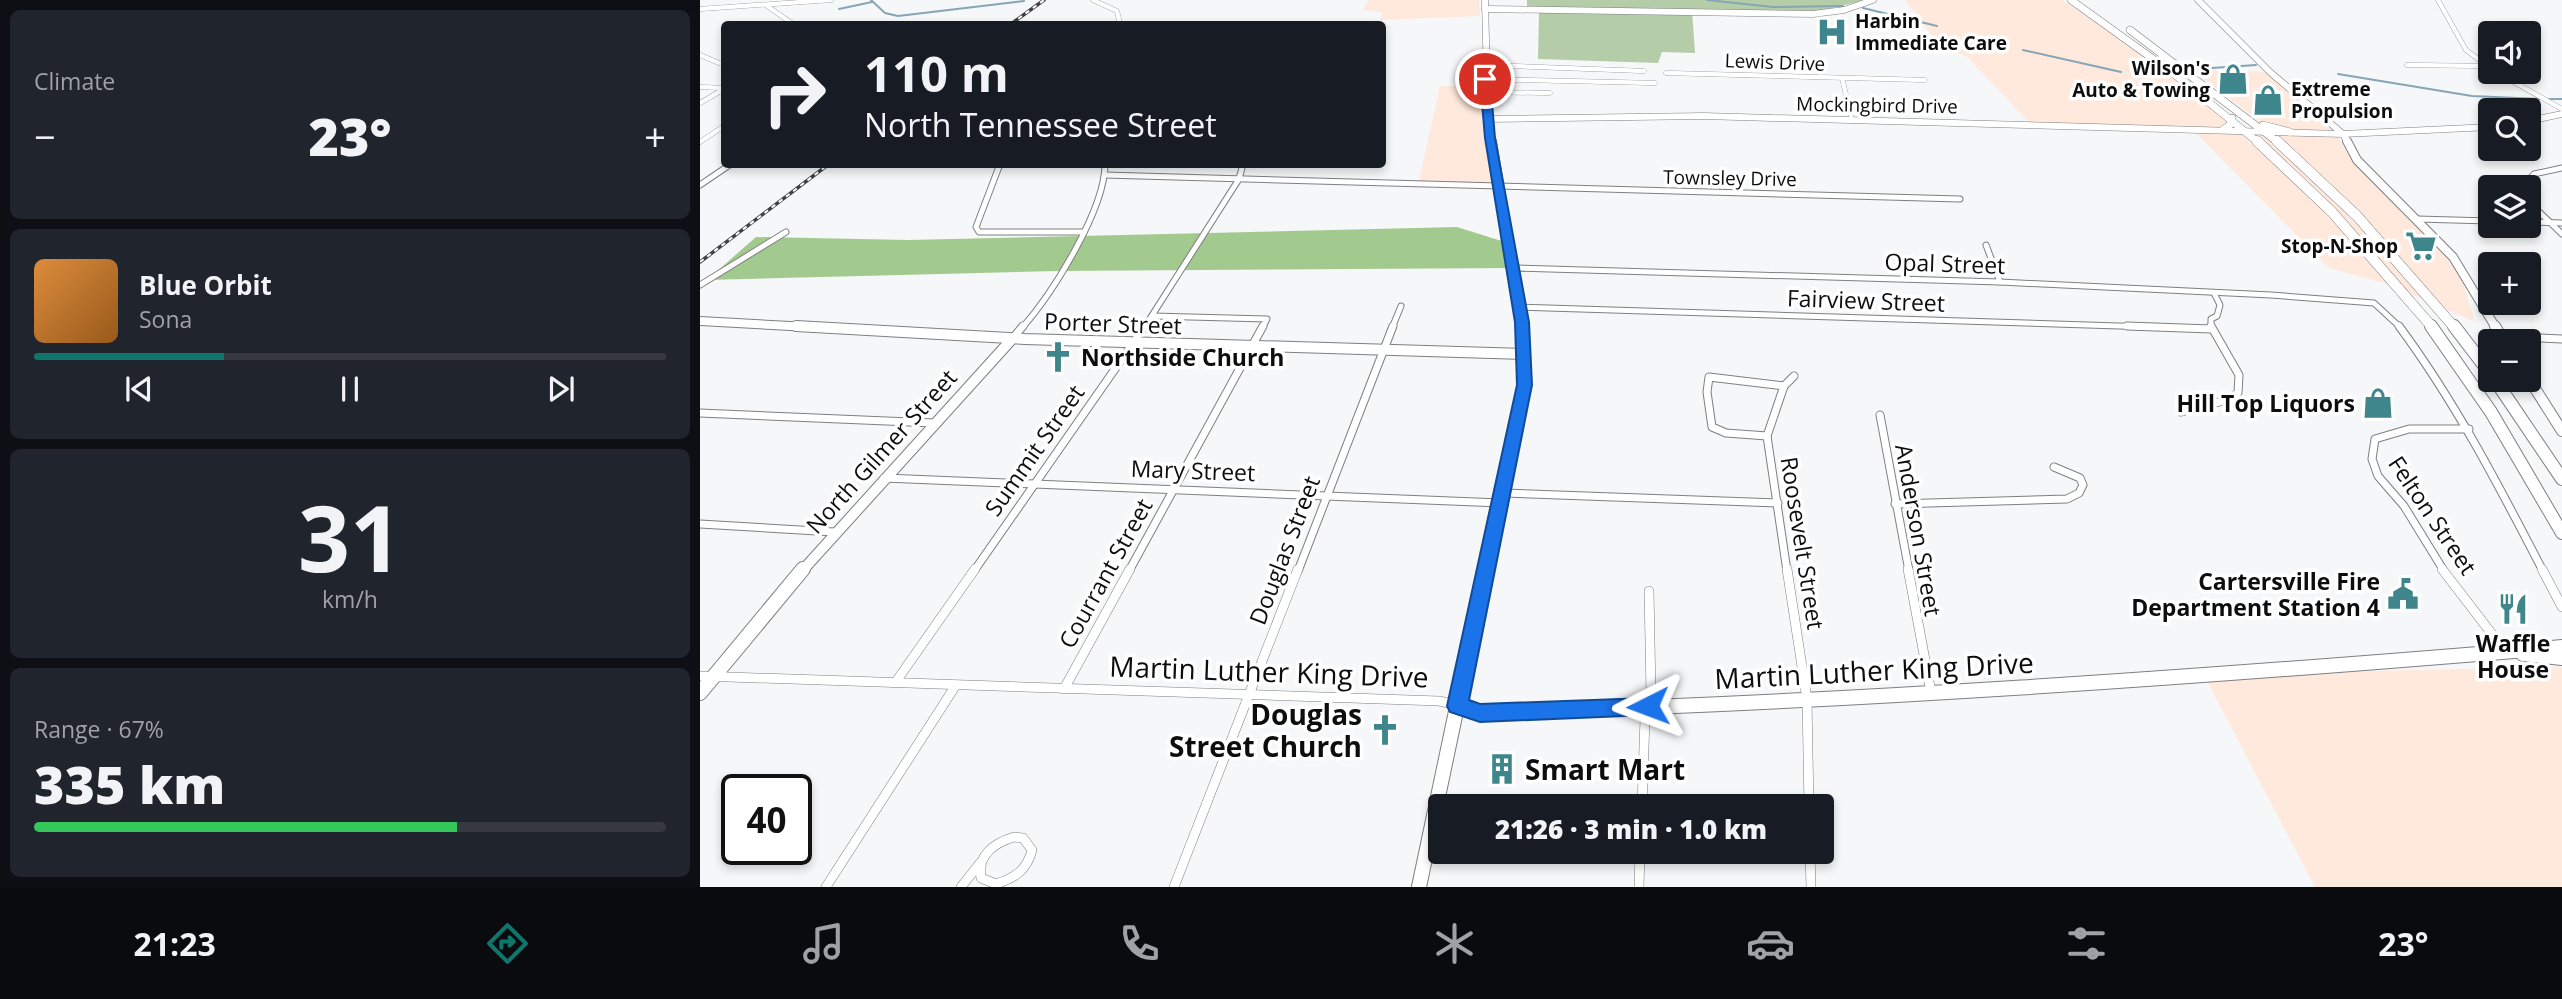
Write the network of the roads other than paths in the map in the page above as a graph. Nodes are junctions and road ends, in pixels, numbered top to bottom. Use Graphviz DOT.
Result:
graph roads {
  1 [pos="721,0"];
  2 [pos="831,0"];
  3 [pos="1094,0"];
  4 [pos="1873,0"];
  5 [pos="2071,0"];
  6 [pos="2077,0"];
  7 [pos="2084,0"];
  8 [pos="2198,0"];
  9 [pos="2438,0"];
  10 [pos="766,6"];
  11 [pos="716,7"];
  12 [pos="1485,7"];
  13 [pos="700,9"];
  14 [pos="1506,9"];
  15 [pos="2104,12"];
  16 [pos="788,21"];
  17 [pos="1119,21"];
  18 [pos="2119,22"];
  19 [pos="2130,41"];
  20 [pos="2159,51"];
  21 [pos="700,55"];
  22 [pos="2478,59"];
  23 [pos="721,64"];
  24 [pos="1485,65"];
  25 [pos="2407,65"];
  26 [pos="2478,67"];
  27 [pos="1644,71"];
  28 [pos="1666,73"];
  29 [pos="1842,78"];
  30 [pos="1485,79"];
  31 [pos="1925,80"];
  32 [pos="1655,83"];
  33 [pos="721,84"];
  34 [pos="2517,84"];
  35 [pos="700,88"];
  36 [pos="713,88"];
  37 [pos="721,89"];
  38 [pos="721,91"];
  39 [pos="1485,92"];
  40 [pos="1550,93"];
  41 [pos="700,103"];
  42 [pos="2562,109"];
  43 [pos="2562,114"];
  44 [pos="2232,118"];
  45 [pos="2541,118"];
  46 [pos="1488,119"];
  47 [pos="1853,120"];
  48 [pos="2250,125"];
  49 [pos="721,128"];
  50 [pos="2478,128"];
  51 [pos="2224,130"];
  52 [pos="2265,131"];
  53 [pos="2289,132"];
  54 [pos="712,134"];
  55 [pos="721,134"];
  56 [pos="2343,134"];
  57 [pos="700,142"];
  58 [pos="2280,144"];
  59 [pos="725,168"];
  60 [pos="998,168"];
  61 [pos="1105,168"];
  62 [pos="1242,168"];
  63 [pos="2562,168"];
  64 [pos="2531,175"];
  65 [pos="1105,176"];
  66 [pos="1239,179"];
  67 [pos="700,185"];
  68 [pos="1499,188"];
  69 [pos="1960,199"];
  70 [pos="2541,215"];
  71 [pos="2417,219"];
  72 [pos="2478,221"];
  73 [pos="2541,223"];
  74 [pos="2549,223"];
  75 [pos="2562,223"];
  76 [pos="786,232"];
  77 [pos="1084,232"];
  78 [pos="2562,234"];
  79 [pos="2378,237"];
  80 [pos="1986,245"];
  81 [pos="1513,268"];
  82 [pos="2000,282"];
  83 [pos="700,285"];
  84 [pos="2214,293"];
  85 [pos="1401,306"];
  86 [pos="1520,307"];
  87 [pos="1152,316"];
  88 [pos="700,321"];
  89 [pos="2211,329"];
  90 [pos="2497,329"];
  91 [pos="1012,339"];
  92 [pos="2541,339"];
  93 [pos="2562,339"];
  94 [pos="1134,343"];
  95 [pos="1251,347"];
  96 [pos="1383,352"];
  97 [pos="1525,354"];
  98 [pos="2478,358"];
  99 [pos="1794,376"];
  100 [pos="1784,386"];
  101 [pos="2503,392"];
  102 [pos="2537,392"];
  103 [pos="2181,412"];
  104 [pos="700,413"];
  105 [pos="1880,415"];
  106 [pos="934,423"];
  107 [pos="2469,429"];
  108 [pos="2562,431"];
  109 [pos="1767,436"];
  110 [pos="2054,467"];
  111 [pos="884,478"];
  112 [pos="2562,479"];
  113 [pos="1032,484"];
  114 [pos="1173,489"];
  115 [pos="1326,494"];
  116 [pos="1503,498"];
  117 [pos="1778,503"];
  118 [pos="1895,504"];
  119 [pos="700,524"];
  120 [pos="835,532"];
  121 [pos="2562,533"];
  122 [pos="1649,591"];
  123 [pos="2562,607"];
  124 [pos="2562,647"];
  125 [pos="2506,652"];
  126 [pos="2562,658"];
  127 [pos="700,676"];
  128 [pos="714,676"];
  129 [pos="895,683"];
  130 [pos="956,685"];
  131 [pos="1063,689"];
  132 [pos="700,693"];
  133 [pos="1932,693"];
  134 [pos="1247,696"];
  135 [pos="1807,699"];
  136 [pos="1458,706"];
  137 [pos="1648,706"];
  138 [pos="1643,794"];
  139 [pos="1809,794"];
  140 [pos="980,862"];
  141 [pos="1640,864"];
  142 [pos="1810,864"];
  143 [pos="1017,876"];
  144 [pos="826,887"];
  145 [pos="961,887"];
  146 [pos="1008,887"];
  147 [pos="1174,887"];
  148 [pos="1419,887"];
  149 [pos="1639,887"];
  150 [pos="1811,887"];
  1 -- 11 [label="street"];
  2 -- 10 [label="street"];
  3 -- 17 [label="street"];
  4 -- 14 [label="street"];
  5 -- 19 [label="main road"];
  6 -- 20 [label="main road"];
  7 -- 15 [label="main road"];
  8 -- 56 [label="street"];
  9 -- 22 [label="street"];
  10 -- 11 [label="street"];
  10 -- 16 [label="street"];
  11 -- 13 [label="street"];
  12 -- 14 [label="street"];
  12 -- 14 [label="street"];
  12 -- 24 [label="street"];
  18 -- 20 [label="main road"];
  19 -- 44 [label="main road"];
  19 -- 52 [label="main road"];
  20 -- 48 [label="main road"];
  21 -- 23 [label="street"];
  24 -- 27 [label="street"];
  24 -- 30 [label="street"];
  25 -- 26 [label="street"];
  28 -- 29 [label="street, Lewis Drive"];
  29 -- 31 [label="street, Lewis Drive"];
  29 -- 47 [label="street"];
  30 -- 32 [label="street"];
  30 -- 39 [label="street"];
  33 -- 36 [label="street"];
  34 -- 42 [label="street"];
  35 -- 36 [label="street"];
  36 -- 37 [label="street"];
  38 -- 41 [label="street"];
  39 -- 40 [label="street"];
  39 -- 46 [label="street"];
  43 -- 45 [label="street"];
  44 -- 48 [label="main road"];
  44 -- 51 [label="main road"];
  46 -- 47 [label="street, Mockingbird Drive"];
  46 -- 68 [label="street"];
  47 -- 51 [label="street, Mockingbird Drive"];
  48 -- 51 [label="street, Mockingbird Drive"];
  48 -- 52 [label="main road"];
  48 -- 53 [label="main road"];
  48 -- 79 [label="main road"];
  48 -- 121 [label="main road"];
  49 -- 54 [label="street"];
  50 -- 56 [label="street"];
  52 -- 53 [label="street"];
  52 -- 58 [label="main road"];
  53 -- 56 [label="street"];
  53 -- 58 [label="main road"];
  54 -- 55 [label="street"];
  54 -- 57 [label="street"];
  56 -- 71 [label="street"];
  58 -- 79 [label="main road"];
  59 -- 67 [label="street"];
  60 -- 77 [label="street"];
  61 -- 65 [label="street"];
  62 -- 66 [label="street, Summit Street"];
  63 -- 64 [label="street"];
  65 -- 66 [label="street, Townsley Drive"];
  65 -- 77 [label="street, North Gilmer Street"];
  66 -- 68 [label="street, Townsley Drive"];
  66 -- 87 [label="street, Summit Street"];
  68 -- 69 [label="street, Townsley Drive"];
  68 -- 81 [label="street"];
  70 -- 74 [label="street"];
  71 -- 72 [label="street"];
  71 -- 90 [label="street"];
  73 -- 74 [label="street"];
  74 -- 75 [label="street"];
  74 -- 78 [label="street"];
  76 -- 83 [label="street"];
  77 -- 91 [label="street, North Gilmer Street"];
  79 -- 98 [label="main road"];
  80 -- 82 [label="street"];
  81 -- 82 [label="street, Opal Street"];
  81 -- 86 [label="street"];
  82 -- 84 [label="street, Opal Street"];
  84 -- 89 [label="street"];
  84 -- 107 [label="street, Opal Street"];
  85 -- 96 [label="street, Douglas Street"];
  86 -- 89 [label="street, Fairview Street"];
  86 -- 97 [label="street"];
  87 -- 94 [label="street, Summit Street"];
  87 -- 95 [label="street, Courrant Street"];
  88 -- 91 [label="street, Porter Street"];
  89 -- 103 [label="street"];
  91 -- 94 [label="street, Porter Street"];
  91 -- 106 [label="street, North Gilmer Street"];
  92 -- 93 [label="street"];
  94 -- 95 [label="street, Porter Street"];
  94 -- 113 [label="street, Summit Street"];
  95 -- 96 [label="street, Porter Street"];
  95 -- 114 [label="street, Courrant Street"];
  96 -- 97 [label="street, Porter Street"];
  96 -- 115 [label="street, Douglas Street"];
  97 -- 116 [label="street"];
  99 -- 100 [label="street, Roosevelt Street"];
  100 -- 109 [label="street, Roosevelt Street"];
  100 -- 109 [label="street"];
  101 -- 112 [label="main road"];
  102 -- 108 [label="street"];
  104 -- 106 [label="street"];
  105 -- 118 [label="street, Anderson Street"];
  106 -- 111 [label="street, North Gilmer Street"];
  107 -- 123 [label="street"];
  107 -- 125 [label="street, Felton Street"];
  109 -- 117 [label="street, Roosevelt Street"];
  110 -- 118 [label="street"];
  111 -- 113 [label="street, Mary Street"];
  111 -- 120 [label="street, North Gilmer Street"];
  113 -- 114 [label="street, Mary Street"];
  113 -- 129 [label="street, Summit Street"];
  114 -- 115 [label="street, Mary Street"];
  114 -- 131 [label="street, Courrant Street"];
  115 -- 116 [label="street, Mary Street"];
  115 -- 134 [label="street, Douglas Street"];
  116 -- 117 [label="street, Mary Street"];
  116 -- 136 [label="street"];
  117 -- 135 [label="street, Roosevelt Street"];
  118 -- 133 [label="street, Anderson Street"];
  119 -- 120 [label="street"];
  120 -- 128 [label="street, North Gilmer Street"];
  122 -- 137 [label="street"];
  124 -- 125 [label="street, Martin Luther King Drive"];
  125 -- 126 [label="street, Martin Luther King Drive"];
  125 -- 133 [label="street, Martin Luther King Drive"];
  127 -- 128 [label="street, Martin Luther King Drive"];
  128 -- 129 [label="street, Martin Luther King Drive"];
  128 -- 132 [label="street, North Gilmer Street"];
  129 -- 130 [label="street, Martin Luther King Drive"];
  130 -- 131 [label="street, Martin Luther King Drive"];
  130 -- 144 [label="street"];
  131 -- 134 [label="street, Martin Luther King Drive"];
  133 -- 135 [label="street, Martin Luther King Drive"];
  134 -- 136 [label="street, Martin Luther King Drive"];
  134 -- 147 [label="street, Douglas Street"];
  135 -- 137 [label="street, Martin Luther King Drive"];
  135 -- 139 [label="street, Roosevelt Street"];
  136 -- 137 [label="street, Martin Luther King Drive"];
  136 -- 148 [label="street"];
  137 -- 138 [label="street"];
  140 -- 143 [label="street"];
  140 -- 143 [label="street"];
  140 -- 145 [label="street"];
  141 -- 149 [label="street"];
  142 -- 150 [label="street"];
  143 -- 146 [label="street"];
}
